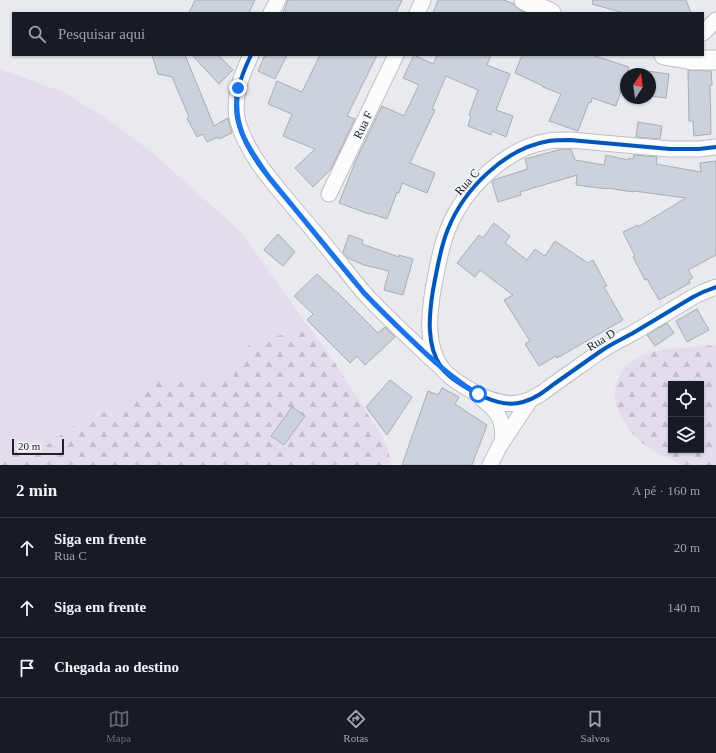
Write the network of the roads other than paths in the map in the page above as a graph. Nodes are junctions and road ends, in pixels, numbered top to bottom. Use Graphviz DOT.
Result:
graph roads {
  1 [pos="278,0"];
  2 [pos="423,0"];
  3 [pos="524,0"];
  4 [pos="272,12"];
  5 [pos="417,12"];
  6 [pos="549,12"];
  7 [pos="716,20"];
  8 [pos="704,32"];
  9 [pos="251,56"];
  10 [pos="396,56"];
  11 [pos="675,56"];
  12 [pos="686,57"];
  13 [pos="716,60"];
  14 [pos="716,147"];
  15 [pos="329,194"];
  16 [pos="716,287"];
  17 [pos="429,320"];
  18 [pos="392,322"];
  19 [pos="441,367"];
  20 [pos="467,388"];
  21 [pos="530,400"];
  22 [pos="497,402"];
  23 [pos="502,442"];
  24 [pos="490,465"];
  1 -- 4 [label="street"];
  2 -- 5 [label="street"];
  3 -- 6 [label="street"];
  7 -- 8 [label="street"];
  9 -- 18 [label="street"];
  10 -- 15 [label="street, Rua F"];
  11 -- 12 [label="street"];
  12 -- 13 [label="street"];
  14 -- 17 [label="street, Rua C"];
  16 -- 21 [label="street, Rua D"];
  17 -- 18 [label="street"];
  17 -- 19 [label="street, Rua C"];
  18 -- 19 [label="street"];
  19 -- 20 [label="street, Rua C"];
  20 -- 22 [label="street, Rua C"];
  20 -- 23 [label="street"];
  21 -- 22 [label="street, Rua D"];
  21 -- 23 [label="street, Rua D"];
  23 -- 24 [label="street, Rua D"];
}
